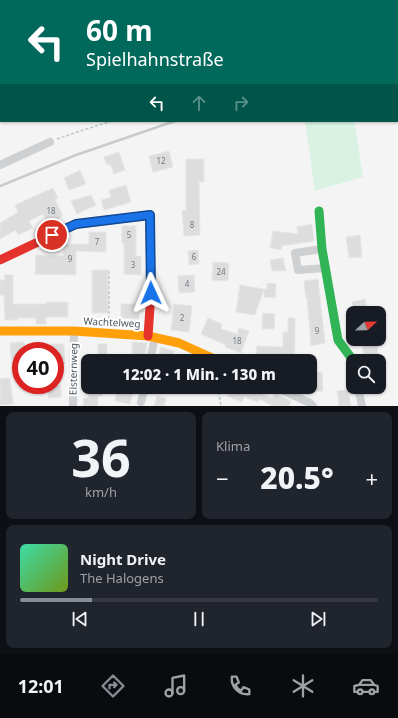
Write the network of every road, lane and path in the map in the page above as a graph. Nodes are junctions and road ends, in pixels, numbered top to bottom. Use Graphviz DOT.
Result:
graph roads {
  1 [pos="109,122"];
  2 [pos="50,142"];
  3 [pos="0,164"];
  4 [pos="319,211"];
  5 [pos="322,249"];
  6 [pos="0,260"];
  7 [pos="326,268"];
  8 [pos="109,270"];
  9 [pos="0,331"];
  10 [pos="74,331"];
  11 [pos="109,333"];
  12 [pos="151,336"];
  13 [pos="150,354"];
  14 [pos="203,354"];
  15 [pos="348,354"];
  16 [pos="143,394"];
  17 [pos="219,394"];
  18 [pos="290,394"];
  19 [pos="359,394"];
  20 [pos="141,402"];
  21 [pos="73,406"];
  22 [pos="221,406"];
  23 [pos="313,406"];
  24 [pos="362,406"];
  1 -- 2 [label="path"];
  2 -- 3 [label="street"];
  4 -- 5 [label="street"];
  5 -- 7 [label="street"];
  5 -- 7 [label="street"];
  6 -- 12 [label="street"];
  7 -- 15 [label="street"];
  8 -- 11 [label="path"];
  9 -- 10 [label="street, Wachtelweg"];
  10 -- 11 [label="street, Wachtelweg"];
  10 -- 21 [label="street, Elsternweg"];
  11 -- 12 [label="street, Wachtelweg"];
  12 -- 13 [label="street"];
  12 -- 14 [label="street, Wachtelweg"];
  16 -- 20 [label="street"];
  17 -- 22 [label="path"];
  18 -- 23 [label="street"];
  19 -- 24 [label="street"];
}
